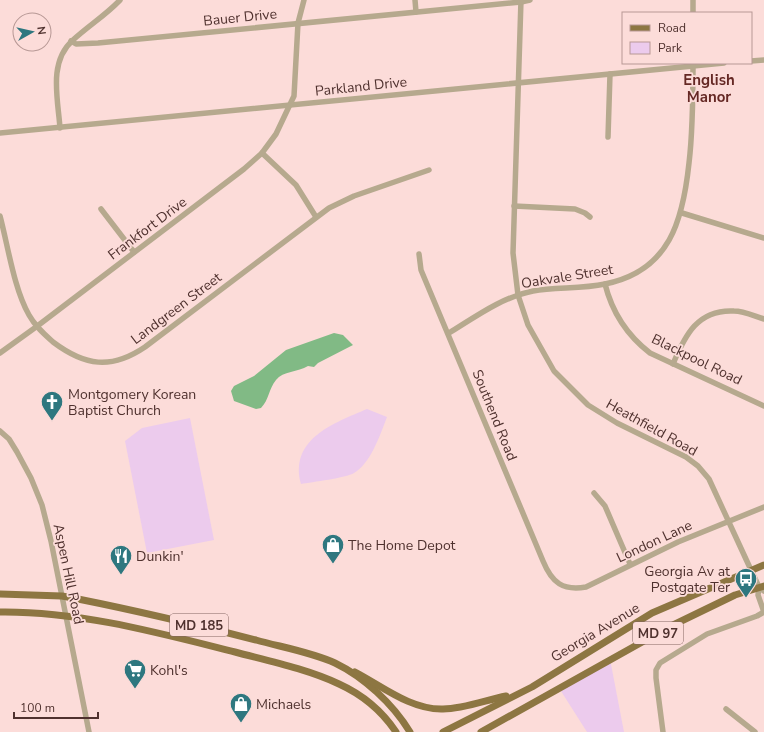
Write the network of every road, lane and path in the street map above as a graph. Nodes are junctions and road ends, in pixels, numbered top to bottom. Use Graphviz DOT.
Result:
graph roads {
  1 [pos="120,0"];
  2 [pos="304,0"];
  3 [pos="415,0"];
  4 [pos="530,0"];
  5 [pos="693,0"];
  6 [pos="521,1"];
  7 [pos="416,12"];
  8 [pos="693,12"];
  9 [pos="298,23"];
  10 [pos="71,41"];
  11 [pos="764,60"];
  12 [pos="752,61"];
  13 [pos="693,64"];
  14 [pos="610,74"];
  15 [pos="519,83"];
  16 [pos="290,105"];
  17 [pos="60,128"];
  18 [pos="0,133"];
  19 [pos="608,137"];
  20 [pos="262,152"];
  21 [pos="429,170"];
  22 [pos="514,206"];
  23 [pos="102,209"];
  24 [pos="682,213"];
  25 [pos="0,216"];
  26 [pos="316,218"];
  27 [pos="590,218"];
  28 [pos="764,238"];
  29 [pos="134,252"];
  30 [pos="419,254"];
  31 [pos="605,284"];
  32 [pos="518,295"];
  33 [pos="764,319"];
  34 [pos="36,327"];
  35 [pos="449,333"];
  36 [pos="0,353"];
  37 [pos="673,364"];
  38 [pos="764,406"];
  39 [pos="0,431"];
  40 [pos="594,493"];
  41 [pos="764,508"];
  42 [pos="729,520"];
  43 [pos="630,564"];
  44 [pos="764,565"];
  45 [pos="751,570"];
  46 [pos="556,581"];
  47 [pos="762,588"];
  48 [pos="0,594"];
  49 [pos="62,596"];
  50 [pos="0,612"];
  51 [pos="764,612"];
  52 [pos="66,616"];
  53 [pos="334,663"];
  54 [pos="520,692"];
  55 [pos="726,709"];
  56 [pos="89,732"];
  57 [pos="396,732"];
  58 [pos="410,732"];
  59 [pos="443,732"];
  60 [pos="481,732"];
  61 [pos="663,732"];
  62 [pos="754,732"];
  1 -- 10 [label="street"];
  2 -- 9 [label="street, Frankfort Drive"];
  3 -- 7 [label="street"];
  4 -- 6 [label="street, Bauer Drive"];
  5 -- 8 [label="street"];
  6 -- 7 [label="street, Bauer Drive"];
  6 -- 15 [label="street, Heathfield Road"];
  7 -- 9 [label="street, Bauer Drive"];
  9 -- 10 [label="street, Bauer Drive"];
  9 -- 16 [label="street, Frankfort Drive"];
  10 -- 17 [label="street"];
  11 -- 12 [label="street"];
  13 -- 14 [label="street, Parkland Drive"];
  13 -- 24 [label="street, Oakvale Street"];
  14 -- 15 [label="street, Parkland Drive"];
  14 -- 19 [label="street"];
  15 -- 16 [label="street, Parkland Drive"];
  15 -- 22 [label="street, Heathfield Road"];
  16 -- 17 [label="street, Parkland Drive"];
  16 -- 20 [label="street, Frankfort Drive"];
  17 -- 18 [label="street, Parkland Drive"];
  20 -- 26 [label="street"];
  20 -- 29 [label="street, Frankfort Drive"];
  21 -- 26 [label="street, Landgreen Street"];
  22 -- 27 [label="street"];
  22 -- 32 [label="street, Heathfield Road"];
  23 -- 29 [label="street"];
  24 -- 28 [label="street"];
  24 -- 31 [label="street, Oakvale Street"];
  25 -- 34 [label="street, Landgreen Street"];
  26 -- 34 [label="street, Landgreen Street"];
  29 -- 34 [label="street, Frankfort Drive"];
  30 -- 35 [label="street, Southend Road"];
  31 -- 32 [label="street, Oakvale Street"];
  31 -- 37 [label="street, Blackpool Road"];
  32 -- 35 [label="street, Oakvale Street"];
  32 -- 42 [label="street, Heathfield Road"];
  33 -- 37 [label="street"];
  34 -- 36 [label="street, Frankfort Drive"];
  35 -- 46 [label="street, Southend Road"];
  37 -- 38 [label="street, Blackpool Road"];
  39 -- 49 [label="street, Aspen Hill Road"];
  40 -- 43 [label="street"];
  41 -- 42 [label="street, London Lane"];
  42 -- 43 [label="street, London Lane"];
  42 -- 45 [label="street, Heathfield Road"];
  43 -- 46 [label="street, London Lane"];
  44 -- 45 [label="main road, Georgia Avenue / MD 97"];
  45 -- 47 [label="street, Heathfield Road"];
  45 -- 54 [label="main road, Georgia Avenue / MD 97"];
  47 -- 51 [label="street"];
  47 -- 60 [label="main road, MD 97"];
  48 -- 49 [label="main road, MD 185"];
  49 -- 52 [label="street, Aspen Hill Road"];
  49 -- 53 [label="main road, MD 185"];
  50 -- 52 [label="main road, MD 185"];
  51 -- 61 [label="street"];
  52 -- 56 [label="street, Aspen Hill Road"];
  52 -- 57 [label="main road, MD 185"];
  53 -- 54 [label="main road"];
  53 -- 58 [label="main road, MD 185"];
  54 -- 59 [label="main road, Georgia Avenue / MD 97"];
  55 -- 62 [label="street"];
}
